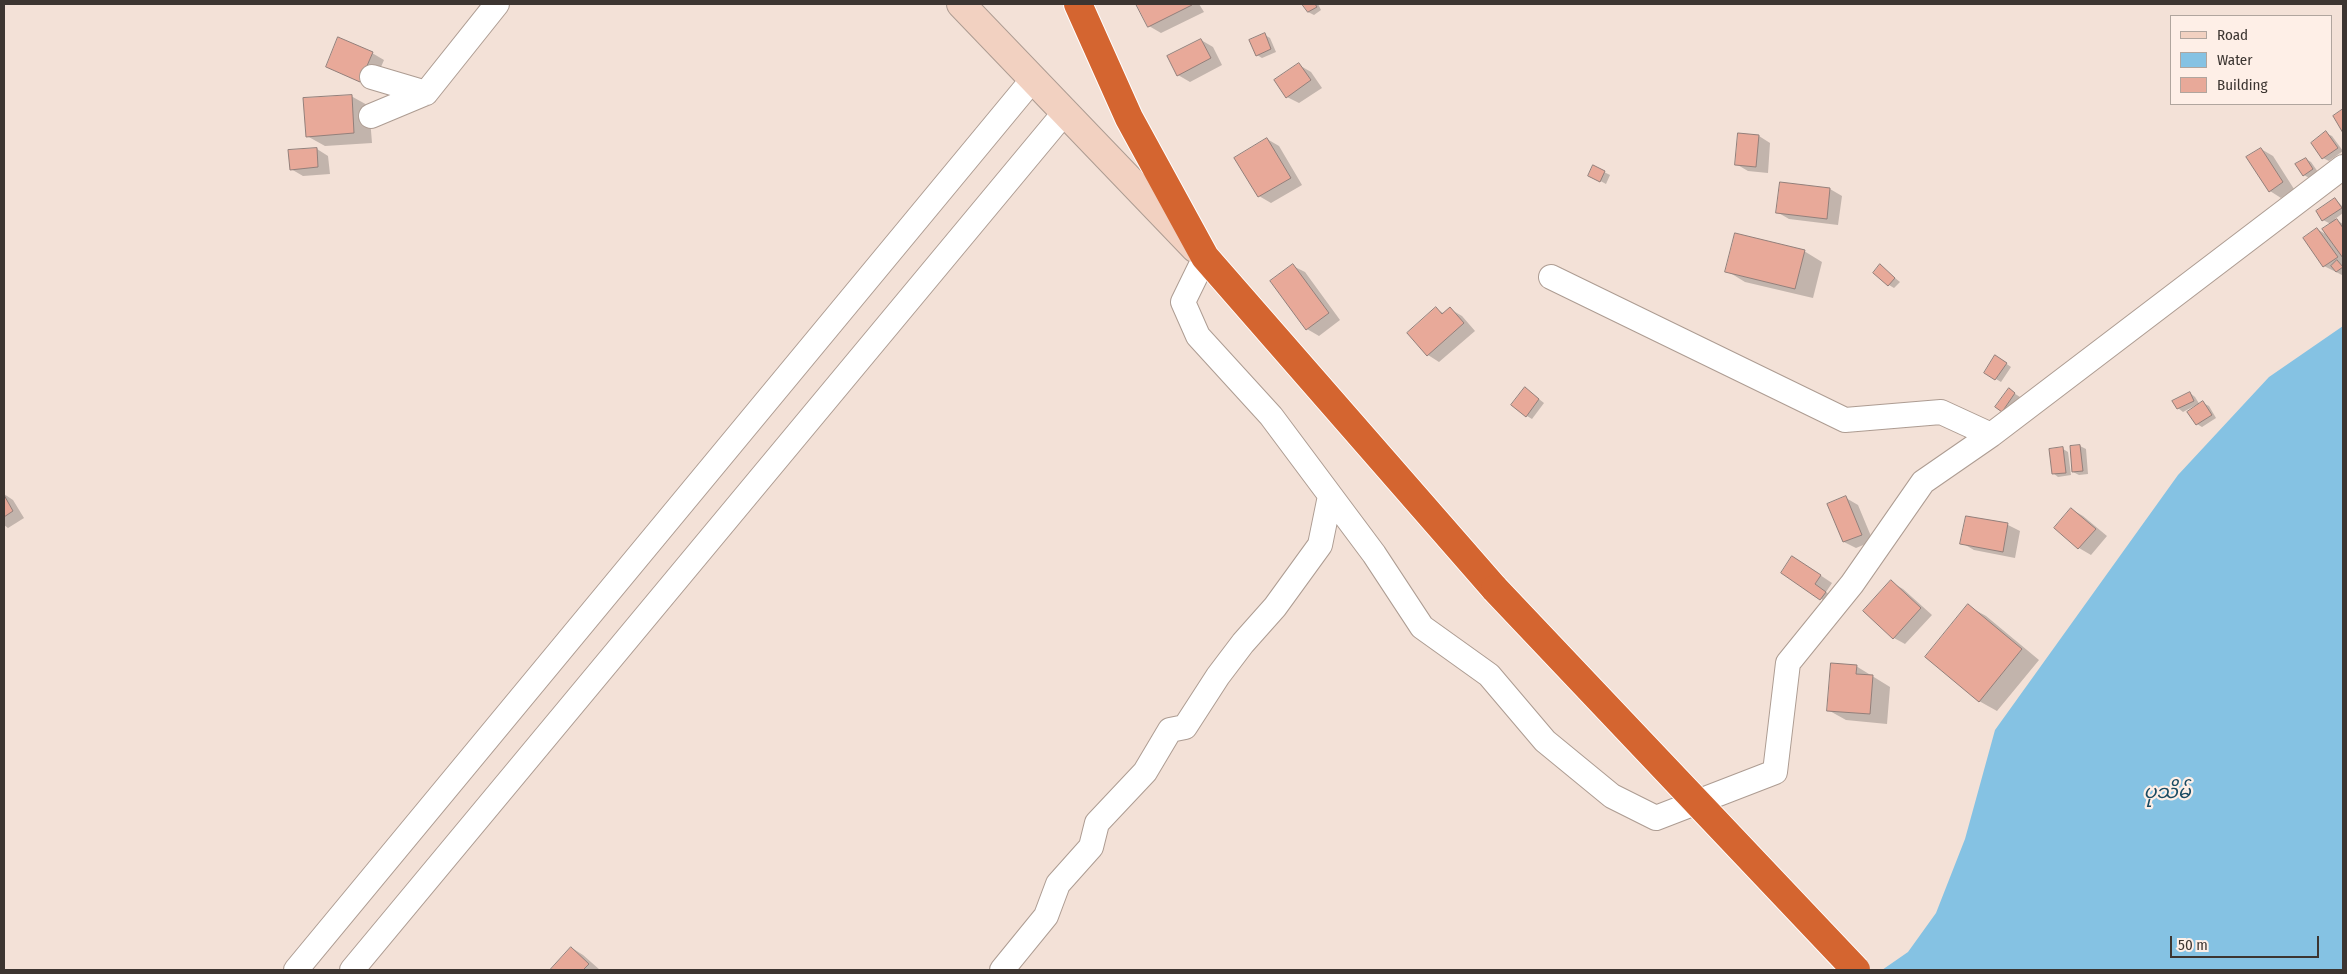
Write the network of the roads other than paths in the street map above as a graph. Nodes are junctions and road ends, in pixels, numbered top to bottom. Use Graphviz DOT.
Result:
graph roads {
  1 [pos="498,4"];
  2 [pos="961,4"];
  3 [pos="1078,4"];
  4 [pos="372,77"];
  5 [pos="1033,79"];
  6 [pos="426,93"];
  7 [pos="1065,112"];
  8 [pos="371,116"];
  9 [pos="2343,167"];
  10 [pos="1205,257"];
  11 [pos="1551,277"];
  12 [pos="1991,435"];
  13 [pos="1330,496"];
  14 [pos="353,969"];
  15 [pos="296,970"];
  16 [pos="1002,970"];
  17 [pos="1856,970"];
  1 -- 6 [label="street"];
  2 -- 5 [label="main road"];
  3 -- 10 [label="highway"];
  4 -- 6 [label="street"];
  5 -- 7 [label="main road"];
  5 -- 15 [label="street"];
  6 -- 8 [label="street"];
  7 -- 10 [label="main road"];
  7 -- 14 [label="street"];
  9 -- 12 [label="street"];
  10 -- 13 [label="street"];
  10 -- 17 [label="highway, bridge"];
  11 -- 12 [label="street"];
  12 -- 13 [label="street"];
  13 -- 16 [label="street"];
}
